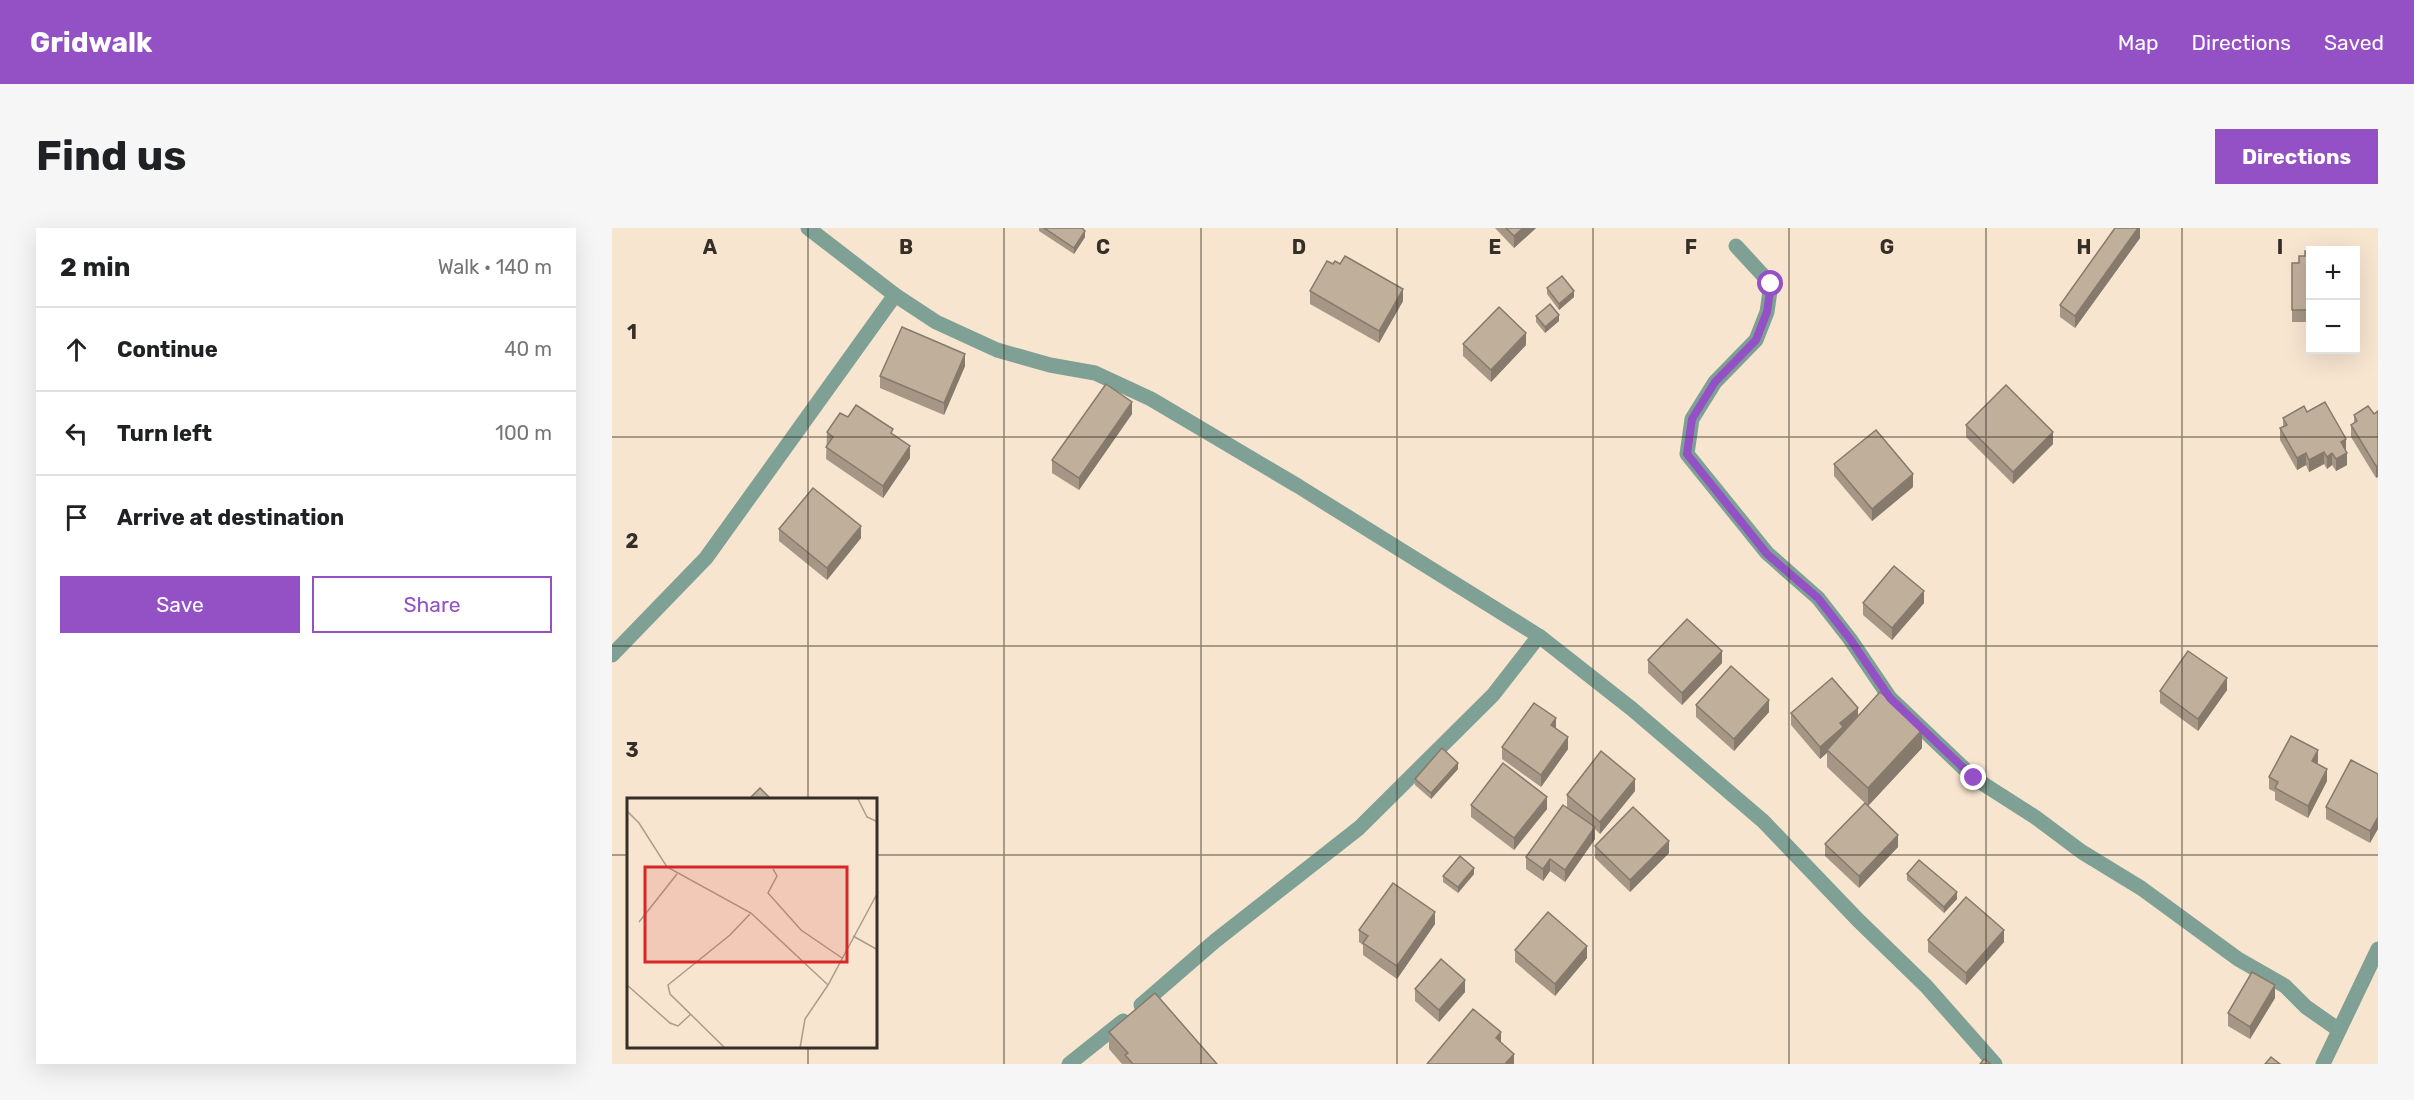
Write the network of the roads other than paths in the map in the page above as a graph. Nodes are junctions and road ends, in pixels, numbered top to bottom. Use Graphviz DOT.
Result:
graph roads {
  1 [pos="808,228"];
  2 [pos="1736,246"];
  3 [pos="895,295"];
  4 [pos="1539,636"];
  5 [pos="612,655"];
  6 [pos="2378,949"];
  7 [pos="2339,1030"];
  8 [pos="1070,1064"];
  9 [pos="1995,1064"];
  10 [pos="2323,1064"];
  1 -- 3 [label="street"];
  2 -- 7 [label="street"];
  3 -- 4 [label="street"];
  3 -- 5 [label="street"];
  4 -- 8 [label="street"];
  4 -- 9 [label="street"];
  6 -- 7 [label="street"];
  7 -- 10 [label="street"];
}
